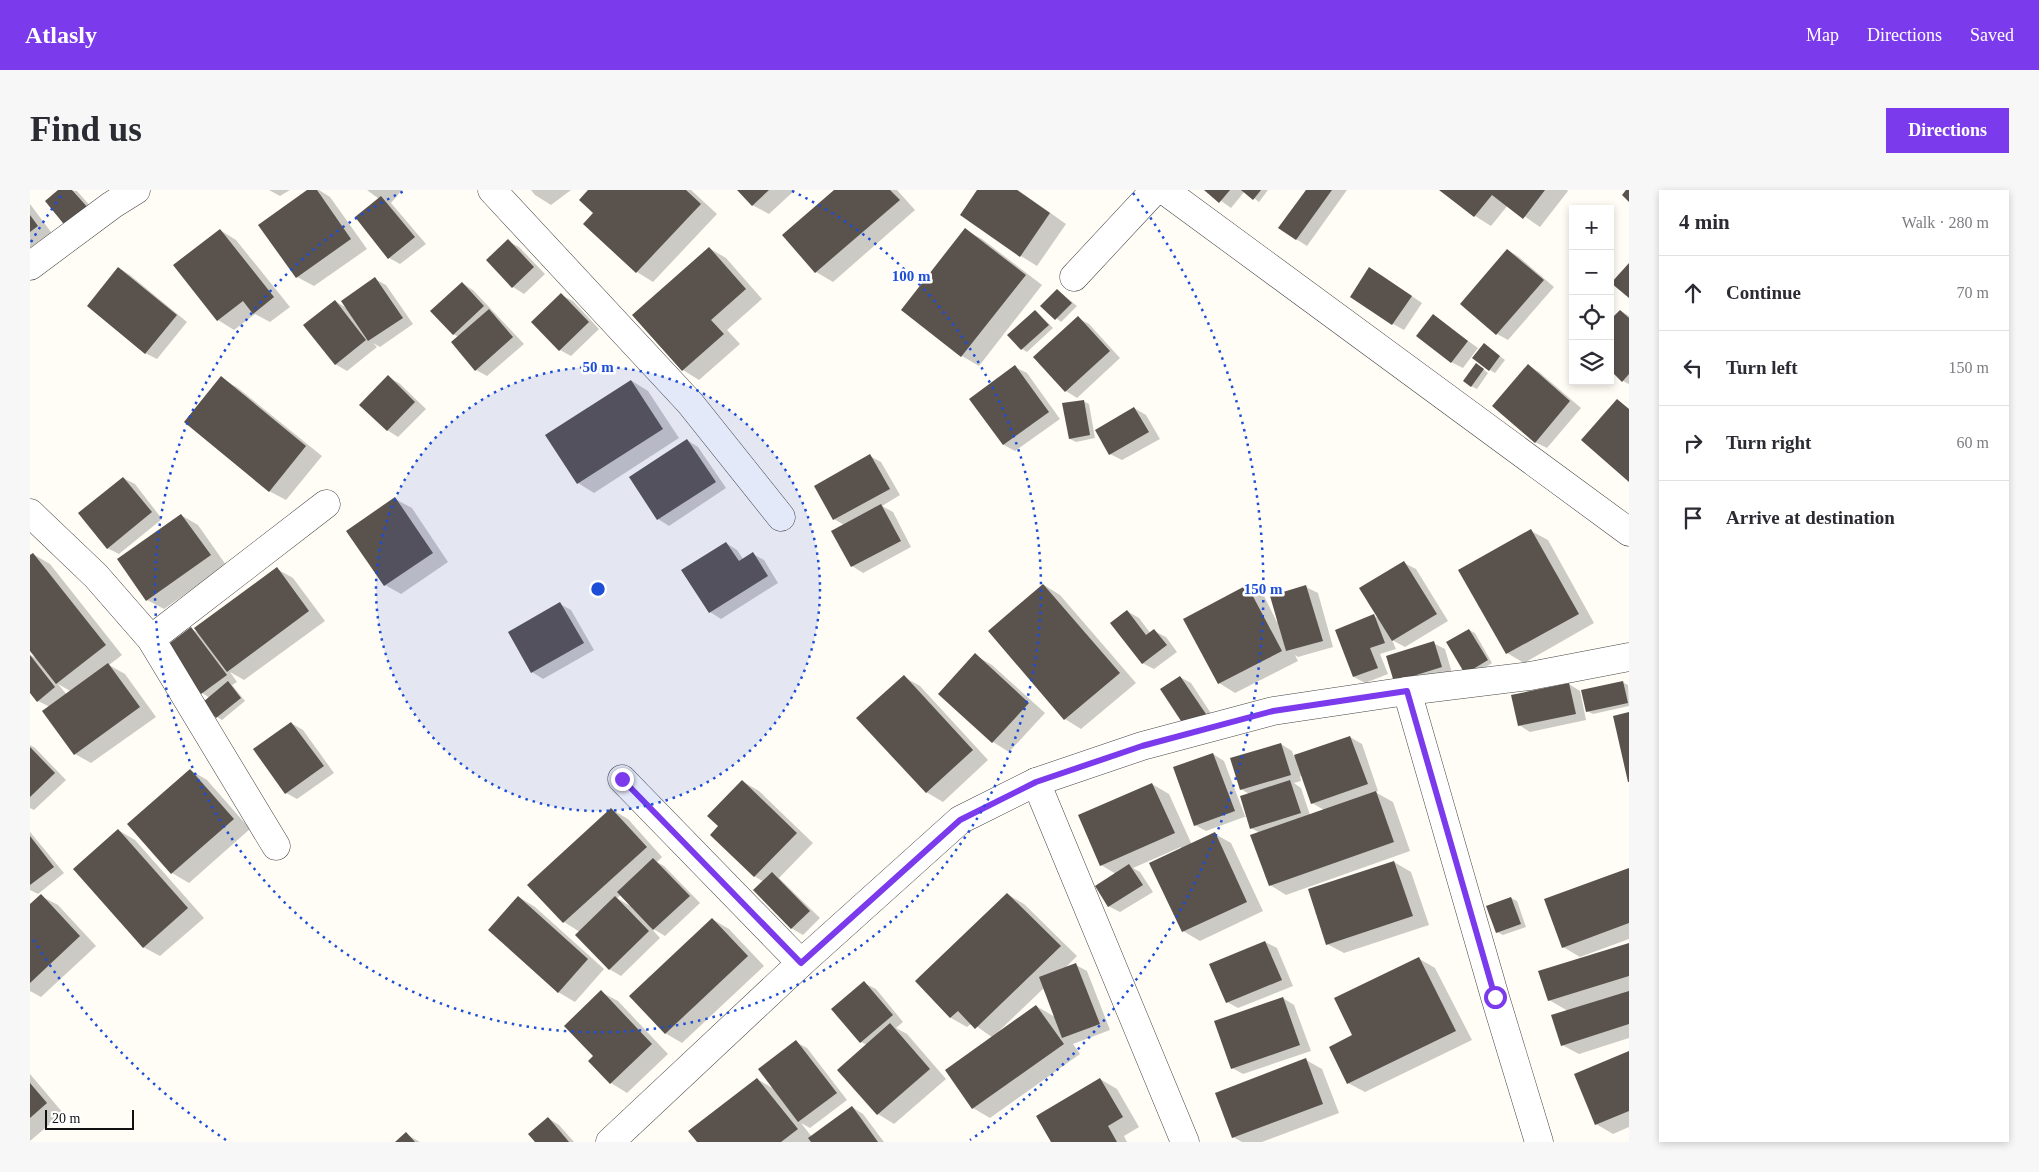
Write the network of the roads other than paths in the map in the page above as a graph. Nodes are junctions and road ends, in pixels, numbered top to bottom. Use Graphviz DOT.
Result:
graph roads {
  1 [pos="136,190"];
  2 [pos="492,190"];
  3 [pos="1155,190"];
  4 [pos="1164,190"];
  5 [pos="30,266"];
  6 [pos="1074,277"];
  7 [pos="326,504"];
  8 [pos="30,513"];
  9 [pos="781,517"];
  10 [pos="1629,532"];
  11 [pos="151,638"];
  12 [pos="1629,657"];
  13 [pos="1407,691"];
  14 [pos="622,779"];
  15 [pos="1036,782"];
  16 [pos="276,846"];
  17 [pos="801,963"];
  18 [pos="624,1137"];
  19 [pos="1186,1142"];
  20 [pos="1539,1142"];
  1 -- 5 [label="street"];
  2 -- 9 [label="street"];
  3 -- 6 [label="street"];
  4 -- 10 [label="street"];
  7 -- 11 [label="street"];
  8 -- 11 [label="street"];
  11 -- 16 [label="street"];
  12 -- 13 [label="street"];
  13 -- 15 [label="street"];
  13 -- 20 [label="street"];
  14 -- 17 [label="street"];
  15 -- 17 [label="street"];
  15 -- 19 [label="street"];
  17 -- 18 [label="street"];
}
